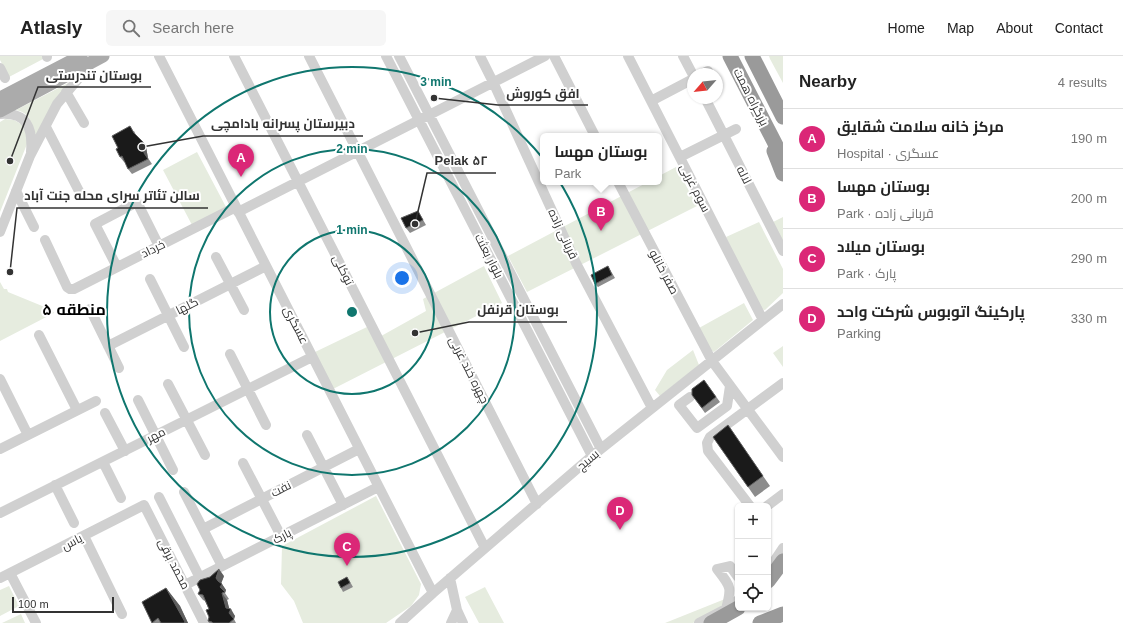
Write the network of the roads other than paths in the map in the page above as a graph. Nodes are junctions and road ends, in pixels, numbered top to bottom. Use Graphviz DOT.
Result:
graph roads {
  1 [pos="81,56"];
  2 [pos="159,56"];
  3 [pos="234,56"];
  4 [pos="309,56"];
  5 [pos="386,56"];
  6 [pos="399,56"];
  7 [pos="480,56"];
  8 [pos="545,56"];
  9 [pos="554,56"];
  10 [pos="628,56"];
  11 [pos="683,56"];
  12 [pos="730,56"];
  13 [pos="752,56"];
  14 [pos="98,59"];
  15 [pos="0,68"];
  16 [pos="689,68"];
  17 [pos="5,78"];
  18 [pos="493,82"];
  19 [pos="687,82"];
  20 [pos="768,89"];
  21 [pos="66,92"];
  22 [pos="0,98"];
  23 [pos="650,101"];
  24 [pos="708,104"];
  25 [pos="0,111"];
  26 [pos="783,111"];
  27 [pos="0,114"];
  28 [pos="430,114"];
  29 [pos="760,115"];
  30 [pos="783,117"];
  31 [pos="419,120"];
  32 [pos="84,123"];
  33 [pos="46,127"];
  34 [pos="736,129"];
  35 [pos="593,133"];
  36 [pos="724,135"];
  37 [pos="358,151"];
  38 [pos="30,156"];
  39 [pos="680,157"];
  40 [pos="783,159"];
  41 [pos="783,174"];
  42 [pos="298,181"];
  43 [pos="540,184"];
  44 [pos="540,185"];
  45 [pos="620,185"];
  46 [pos="16,191"];
  47 [pos="82,197"];
  48 [pos="237,209"];
  49 [pos="34,227"];
  50 [pos="0,232"];
  51 [pos="45,240"];
  52 [pos="159,246"];
  53 [pos="783,251"];
  54 [pos="216,257"];
  55 [pos="266,266"];
  56 [pos="117,267"];
  57 [pos="150,278"];
  58 [pos="230,284"];
  59 [pos="783,304"];
  60 [pos="90,309"];
  61 [pos="244,310"];
  62 [pos="169,316"];
  63 [pos="763,320"];
  64 [pos="39,335"];
  65 [pos="108,346"];
  66 [pos="184,347"];
  67 [pos="230,354"];
  68 [pos="312,357"];
  69 [pos="712,361"];
  70 [pos="119,368"];
  71 [pos="0,379"];
  72 [pos="783,383"];
  73 [pos="168,384"];
  74 [pos="730,386"];
  75 [pos="248,389"];
  76 [pos="690,397"];
  77 [pos="138,400"];
  78 [pos="96,401"];
  79 [pos="652,408"];
  80 [pos="76,410"];
  81 [pos="747,410"];
  82 [pos="105,412"];
  83 [pos="187,420"];
  84 [pos="266,425"];
  85 [pos="307,434"];
  86 [pos="28,435"];
  87 [pos="156,435"];
  88 [pos="0,449"];
  89 [pos="359,449"];
  90 [pos="601,449"];
  91 [pos="125,451"];
  92 [pos="205,455"];
  93 [pos="592,456"];
  94 [pos="783,458"];
  95 [pos="102,462"];
  96 [pos="243,463"];
  97 [pos="324,467"];
  98 [pos="173,470"];
  99 [pos="55,485"];
  100 [pos="378,487"];
  101 [pos="184,492"];
  102 [pos="783,494"];
  103 [pos="159,497"];
  104 [pos="121,498"];
  105 [pos="262,499"];
  106 [pos="748,503"];
  107 [pos="771,503"];
  108 [pos="537,504"];
  109 [pos="144,505"];
  110 [pos="343,505"];
  111 [pos="0,513"];
  112 [pos="74,523"];
  113 [pos="203,529"];
  114 [pos="84,536"];
  115 [pos="281,536"];
  116 [pos="485,548"];
  117 [pos="783,548"];
  118 [pos="783,561"];
  119 [pos="771,565"];
  120 [pos="222,566"];
  121 [pos="10,573"];
  122 [pos="737,575"];
  123 [pos="771,577"];
  124 [pos="0,578"];
  125 [pos="200,578"];
  126 [pos="450,578"];
  127 [pos="185,585"];
  128 [pos="433,593"];
  129 [pos="732,608"];
  130 [pos="457,610"];
  131 [pos="122,614"];
  132 [pos="783,614"];
  133 [pos="36,623"];
  134 [pos="204,623"];
  135 [pos="400,623"];
  136 [pos="451,623"];
  137 [pos="463,623"];
  138 [pos="699,623"];
  139 [pos="711,623"];
  140 [pos="760,623"];
  1 -- 22 [label="main road"];
  2 -- 48 [label="street, عسگری"];
  3 -- 42 [label="street, توکلی"];
  4 -- 37 [label="street, چهره خند غربی"];
  5 -- 31 [label="street, بلوار بعثت"];
  6 -- 28 [label="street, بلوار بعثت"];
  7 -- 18 [label="street, قربانی زاده"];
  8 -- 18 [label="street, خرداد"];
  9 -- 35 [label="street"];
  10 -- 23 [label="street, سوم غربی"];
  11 -- 16 [label="street"];
  12 -- 29 [label="highway, بزرگراه همت"];
  13 -- 20 [label="highway, بزرگراه همت"];
  14 -- 21 [label="street"];
  14 -- 25 [label="main road"];
  15 -- 17 [label="street"];
  18 -- 28 [label="street, خرداد"];
  18 -- 43 [label="street, قربانی زاده"];
  19 -- 23 [label="street"];
  20 -- 26 [label="street"];
  20 -- 30 [label="highway, بزرگراه همت"];
  21 -- 32 [label="street"];
  21 -- 33 [label="street"];
  23 -- 39 [label="street, سوم غربی"];
  24 -- 36 [label="street, لاله"];
  27 -- 38 [label="street"];
  28 -- 31 [label="street, خرداد"];
  28 -- 90 [label="street, بلوار بعثت"];
  29 -- 40 [label="highway, بزرگراه همت"];
  29 -- 41 [label="highway"];
  31 -- 37 [label="street, خرداد"];
  31 -- 93 [label="street, بلوار بعثت"];
  33 -- 38 [label="street"];
  33 -- 47 [label="street"];
  34 -- 36 [label="street"];
  36 -- 39 [label="street"];
  36 -- 53 [label="street, لاله"];
  37 -- 42 [label="street, خرداد"];
  37 -- 108 [label="street, چهره خند غربی"];
  38 -- 46 [label="street"];
  39 -- 63 [label="street, سوم غربی"];
  42 -- 48 [label="street, خرداد"];
  42 -- 116 [label="street, توکلی"];
  44 -- 79 [label="street, قربانی زاده"];
  45 -- 69 [label="street, صفر خانلو"];
  46 -- 49 [label="street"];
  46 -- 50 [label="street"];
  48 -- 52 [label="street, خرداد"];
  48 -- 55 [label="street, عسگری"];
  51 -- 56 [label="street, خرداد"];
  52 -- 56 [label="street, خرداد"];
  52 -- 56 [label="street"];
  54 -- 58 [label="street"];
  55 -- 58 [label="street, گلها"];
  55 -- 68 [label="street, عسگری"];
  57 -- 62 [label="street"];
  58 -- 61 [label="street"];
  58 -- 62 [label="street, گلها"];
  59 -- 63 [label="street, بسیج"];
  60 -- 65 [label="street"];
  62 -- 65 [label="street, گلها"];
  62 -- 66 [label="street"];
  63 -- 69 [label="street, بسیج"];
  64 -- 80 [label="street"];
  65 -- 70 [label="street"];
  67 -- 75 [label="street"];
  68 -- 75 [label="street, مهر"];
  68 -- 89 [label="street, عسگری"];
  69 -- 74 [label="street, صفر خانلو"];
  69 -- 79 [label="street, بسیج"];
  71 -- 86 [label="street"];
  72 -- 81 [label="street"];
  73 -- 83 [label="street"];
  74 -- 76 [label="street"];
  74 -- 81 [label="street, صفر خانلو"];
  75 -- 83 [label="street, مهر"];
  75 -- 84 [label="street"];
  77 -- 87 [label="street"];
  78 -- 80 [label="street"];
  79 -- 90 [label="street, بسیج"];
  80 -- 86 [label="street"];
  81 -- 94 [label="street, صفر خانلو"];
  81 -- 106 [label="street"];
  82 -- 91 [label="street"];
  83 -- 87 [label="street, مهر"];
  83 -- 92 [label="street"];
  85 -- 97 [label="street"];
  86 -- 88 [label="street"];
  87 -- 91 [label="street, مهر"];
  87 -- 98 [label="street"];
  89 -- 97 [label="street, نفت"];
  89 -- 100 [label="street, عسگری"];
  90 -- 93 [label="street, بسیج"];
  91 -- 95 [label="street, مهر"];
  93 -- 108 [label="street, بسیج"];
  95 -- 99 [label="street, مهر"];
  95 -- 104 [label="street"];
  96 -- 105 [label="street"];
  97 -- 105 [label="street, نفت"];
  97 -- 110 [label="street"];
  99 -- 111 [label="street, مهر"];
  99 -- 112 [label="street"];
  100 -- 110 [label="street, پارک"];
  100 -- 128 [label="street, عسگری"];
  101 -- 113 [label="street"];
  102 -- 107 [label="street"];
  103 -- 125 [label="street, محمد برقی"];
  105 -- 113 [label="street, نفت"];
  105 -- 115 [label="street"];
  108 -- 116 [label="street, بسیج"];
  109 -- 114 [label="street, یاس"];
  109 -- 127 [label="street, محمد برقی"];
  110 -- 115 [label="street, پارک"];
  113 -- 120 [label="street"];
  114 -- 121 [label="street, یاس"];
  114 -- 131 [label="street"];
  115 -- 120 [label="street, پارک"];
  116 -- 126 [label="street, بسیج"];
  117 -- 119 [label="street"];
  118 -- 123 [label="highway"];
  120 -- 125 [label="street, پارک"];
  121 -- 124 [label="street, یاس"];
  121 -- 133 [label="street"];
  122 -- 129 [label="street"];
  125 -- 127 [label="street, پارک"];
  126 -- 128 [label="street, بسیج"];
  126 -- 130 [label="street"];
  127 -- 134 [label="street, محمد برقی"];
  128 -- 135 [label="street, بسیج"];
  129 -- 138 [label="street"];
  129 -- 139 [label="highway"];
  130 -- 136 [label="street"];
  130 -- 137 [label="street"];
  132 -- 140 [label="highway"];
}
